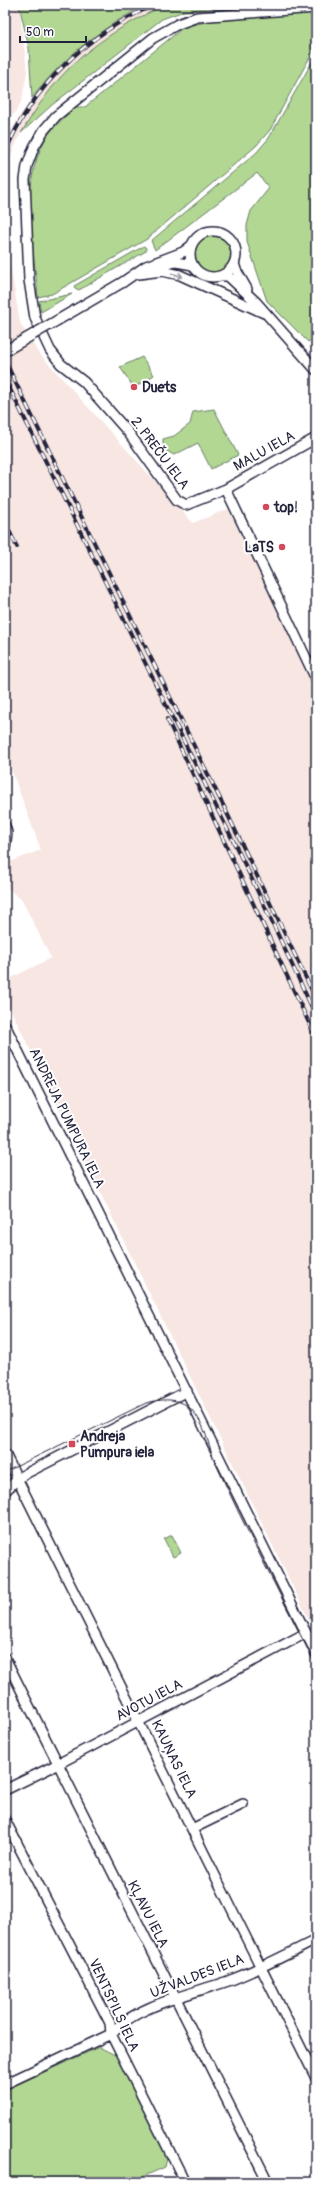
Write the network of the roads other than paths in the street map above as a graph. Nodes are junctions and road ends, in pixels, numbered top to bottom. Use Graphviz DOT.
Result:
graph roads {
  1 [pos="316,8"];
  2 [pos="192,245"];
  3 [pos="234,263"];
  4 [pos="193,265"];
  5 [pos="138,274"];
  6 [pos="218,276"];
  7 [pos="123,282"];
  8 [pos="256,302"];
  9 [pos="266,314"];
  10 [pos="5,351"];
  11 [pos="316,370"];
  12 [pos="316,438"];
  13 [pos="226,489"];
  14 [pos="316,679"];
  15 [pos="5,826"];
  16 [pos="5,848"];
  17 [pos="5,1025"];
  18 [pos="187,1391"];
  19 [pos="5,1454"];
  20 [pos="18,1479"];
  21 [pos="5,1491"];
  22 [pos="306,1633"];
  23 [pos="316,1653"];
  24 [pos="5,1658"];
  25 [pos="139,1721"];
  26 [pos="58,1764"];
  27 [pos="5,1790"];
  28 [pos="243,1804"];
  29 [pos="5,1820"];
  30 [pos="192,1828"];
  31 [pos="316,1940"];
  32 [pos="261,1967"];
  33 [pos="175,1998"];
  34 [pos="111,2034"];
  35 [pos="316,2078"];
  36 [pos="5,2084"];
  37 [pos="186,2182"];
  38 [pos="268,2182"];
  1 -- 13 [label="street, 2. PREČU IELA"];
  2 -- 3 [label="street"];
  2 -- 4 [label="street"];
  2 -- 7 [label="street"];
  3 -- 6 [label="street"];
  3 -- 8 [label="street"];
  4 -- 5 [label="street"];
  4 -- 6 [label="street"];
  5 -- 7 [label="street"];
  5 -- 9 [label="street, one-way"];
  6 -- 8 [label="street"];
  7 -- 10 [label="street, bridge"];
  8 -- 9 [label="street"];
  9 -- 11 [label="street"];
  12 -- 13 [label="street, MALU IELA"];
  13 -- 14 [label="street"];
  15 -- 16 [label="street"];
  17 -- 18 [label="street, ANDREJA PUMPURA IELA"];
  18 -- 20 [label="street"];
  18 -- 22 [label="street, ANDREJA PUMPURA IELA"];
  19 -- 20 [label="street, KAUŅAS IELA"];
  20 -- 21 [label="street"];
  20 -- 25 [label="street, KAUŅAS IELA"];
  22 -- 23 [label="street, ANDREJA PUMPURA IELA"];
  22 -- 25 [label="street, AVOTU IELA"];
  24 -- 26 [label="street, KĻAVU IELA"];
  25 -- 26 [label="street, AVOTU IELA"];
  25 -- 30 [label="street, KAUŅAS IELA"];
  26 -- 27 [label="street, AVOTU IELA"];
  26 -- 33 [label="street, KĻAVU IELA"];
  28 -- 30 [label="street"];
  29 -- 34 [label="street, VENTSPILS IELA"];
  30 -- 32 [label="street, KAUŅAS IELA"];
  31 -- 32 [label="street, UŽVALDES IELA"];
  32 -- 33 [label="street, UŽVALDES IELA"];
  32 -- 35 [label="street, KAUŅAS IELA"];
  33 -- 34 [label="street, UŽVALDES IELA"];
  33 -- 38 [label="street, KĻAVU IELA"];
  34 -- 36 [label="street, UŽVALDES IELA"];
  34 -- 37 [label="street, VENTSPILS IELA"];
}
